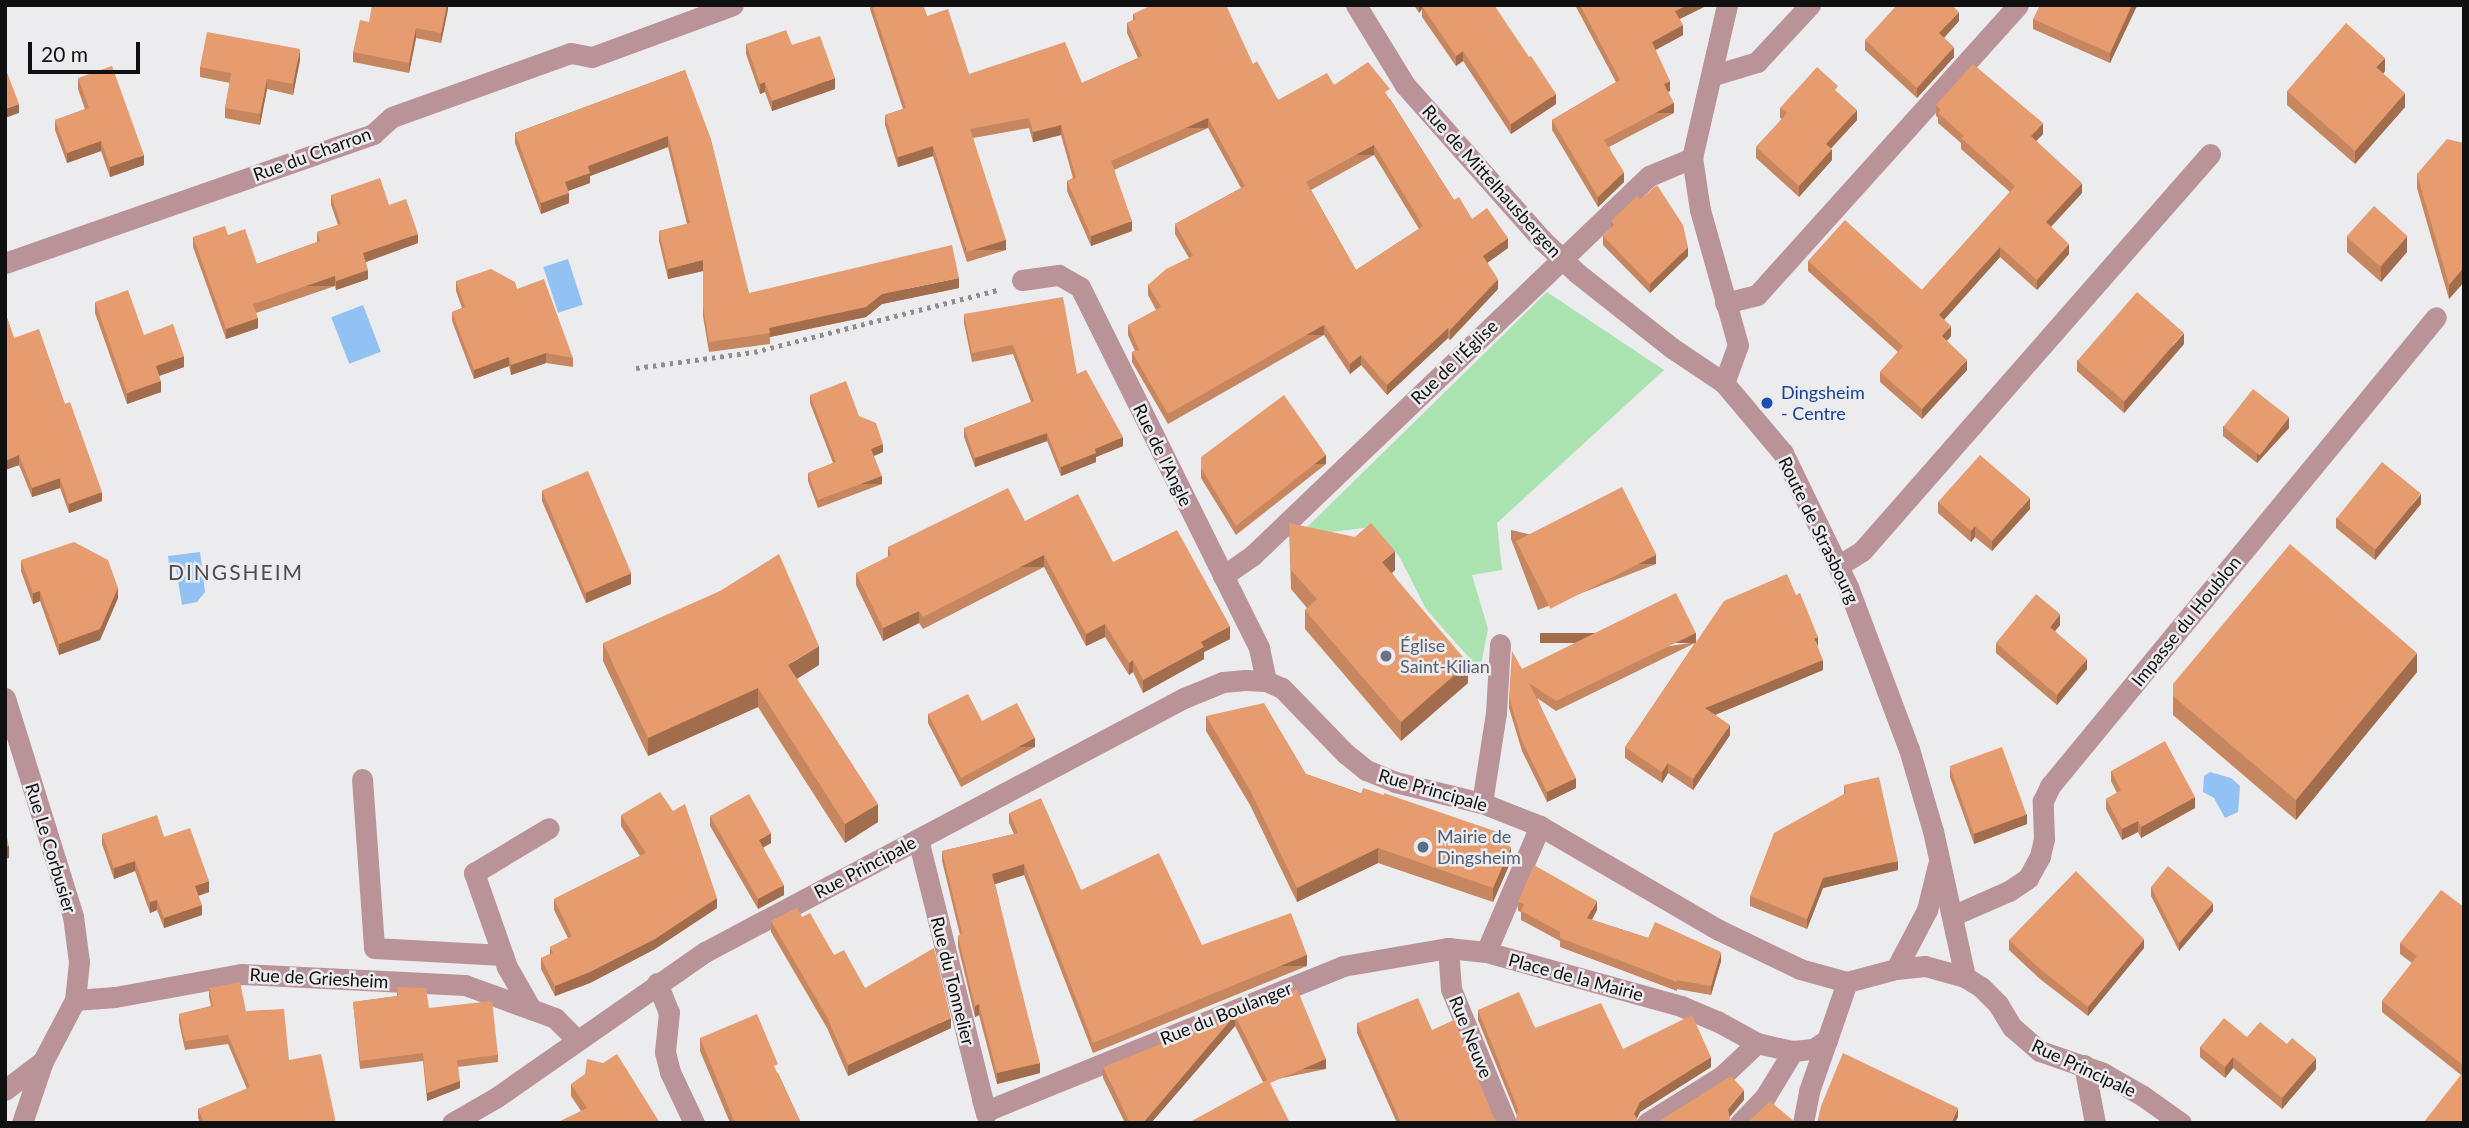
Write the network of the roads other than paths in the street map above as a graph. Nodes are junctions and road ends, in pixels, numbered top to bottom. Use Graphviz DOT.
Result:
graph roads {
  1 [pos="733,5"];
  2 [pos="1356,5"];
  3 [pos="1727,5"];
  4 [pos="1810,5"];
  5 [pos="2018,5"];
  6 [pos="1714,75"];
  7 [pos="2210,154"];
  8 [pos="1692,158"];
  9 [pos="1561,258"];
  10 [pos="5,263"];
  11 [pos="1022,280"];
  12 [pos="1726,303"];
  13 [pos="2436,317"];
  14 [pos="1724,383"];
  15 [pos="1838,566"];
  16 [pos="1223,576"];
  17 [pos="1500,644"];
  18 [pos="1266,681"];
  19 [pos="5,698"];
  20 [pos="362,779"];
  21 [pos="1482,803"];
  22 [pos="1540,826"];
  23 [pos="549,828"];
  24 [pos="918,839"];
  25 [pos="1938,865"];
  26 [pos="1954,915"];
  27 [pos="1448,948"];
  28 [pos="1486,952"];
  29 [pos="503,956"];
  30 [pos="1896,969"];
  31 [pos="1965,977"];
  32 [pos="1847,982"];
  33 [pos="657,983"];
  34 [pos="75,1000"];
  35 [pos="531,1009"];
  36 [pos="577,1040"];
  37 [pos="1827,1040"];
  38 [pos="1757,1043"];
  39 [pos="1793,1051"];
  40 [pos="43,1061"];
  41 [pos="2084,1065"];
  42 [pos="5,1090"];
  43 [pos="982,1100"];
  44 [pos="22,1123"];
  45 [pos="452,1123"];
  46 [pos="694,1123"];
  47 [pos="988,1123"];
  48 [pos="1506,1123"];
  49 [pos="1647,1123"];
  50 [pos="1740,1123"];
  51 [pos="1803,1123"];
  52 [pos="2095,1123"];
  53 [pos="2181,1123"];
  1 -- 10 [label="street, Rue du Charron"];
  2 -- 9 [label="street, Rue de Mittelhausbergen"];
  3 -- 6 [label="street"];
  4 -- 6 [label="street"];
  5 -- 12 [label="street"];
  6 -- 8 [label="street"];
  7 -- 15 [label="street"];
  8 -- 9 [label="street, Rue de l'Église"];
  8 -- 12 [label="street"];
  9 -- 14 [label="street, Rue de Mittelhausbergen"];
  9 -- 16 [label="street, Rue de l'Église"];
  11 -- 16 [label="street, Rue de l'Angle"];
  12 -- 14 [label="street"];
  13 -- 26 [label="street, Impasse du Houblon"];
  14 -- 15 [label="street, Route de Strasbourg"];
  15 -- 25 [label="street, Route de Strasbourg"];
  16 -- 18 [label="street, Rue de l'Angle"];
  17 -- 21 [label="street"];
  18 -- 21 [label="street, Rue Principale"];
  18 -- 24 [label="street, Rue Principale"];
  19 -- 34 [label="street, Rue Le Corbusier"];
  20 -- 29 [label="street"];
  21 -- 22 [label="street, Rue Principale"];
  22 -- 28 [label="street, Place de la Mairie"];
  22 -- 32 [label="street, Rue Principale"];
  23 -- 29 [label="street"];
  24 -- 33 [label="street, Rue Principale"];
  24 -- 43 [label="street, Rue du Tonnelier"];
  25 -- 26 [label="street, Route de Strasbourg"];
  25 -- 30 [label="street, Route de Strasbourg"];
  26 -- 31 [label="street, Route de Strasbourg"];
  27 -- 28 [label="street, Rue du Boulanger"];
  27 -- 43 [label="street, Rue du Boulanger"];
  27 -- 48 [label="street, Rue Neuve"];
  28 -- 38 [label="street, Place de la Mairie"];
  29 -- 35 [label="street"];
  30 -- 31 [label="street, Rue Principale"];
  30 -- 32 [label="street, Rue Principale"];
  31 -- 41 [label="street, Rue Principale"];
  32 -- 37 [label="street"];
  33 -- 36 [label="street, Rue Principale"];
  33 -- 46 [label="street"];
  34 -- 35 [label="street, Rue de Griesheim"];
  34 -- 40 [label="street"];
  35 -- 36 [label="street, Rue de Griesheim"];
  36 -- 45 [label="street, Rue Principale"];
  37 -- 39 [label="street"];
  37 -- 51 [label="street"];
  38 -- 39 [label="street, Place de la Mairie"];
  38 -- 49 [label="street"];
  39 -- 50 [label="street"];
  40 -- 42 [label="street"];
  40 -- 44 [label="street"];
  41 -- 52 [label="street"];
  41 -- 53 [label="street, Rue Principale"];
  43 -- 47 [label="street, Rue du Tonnelier"];
}
